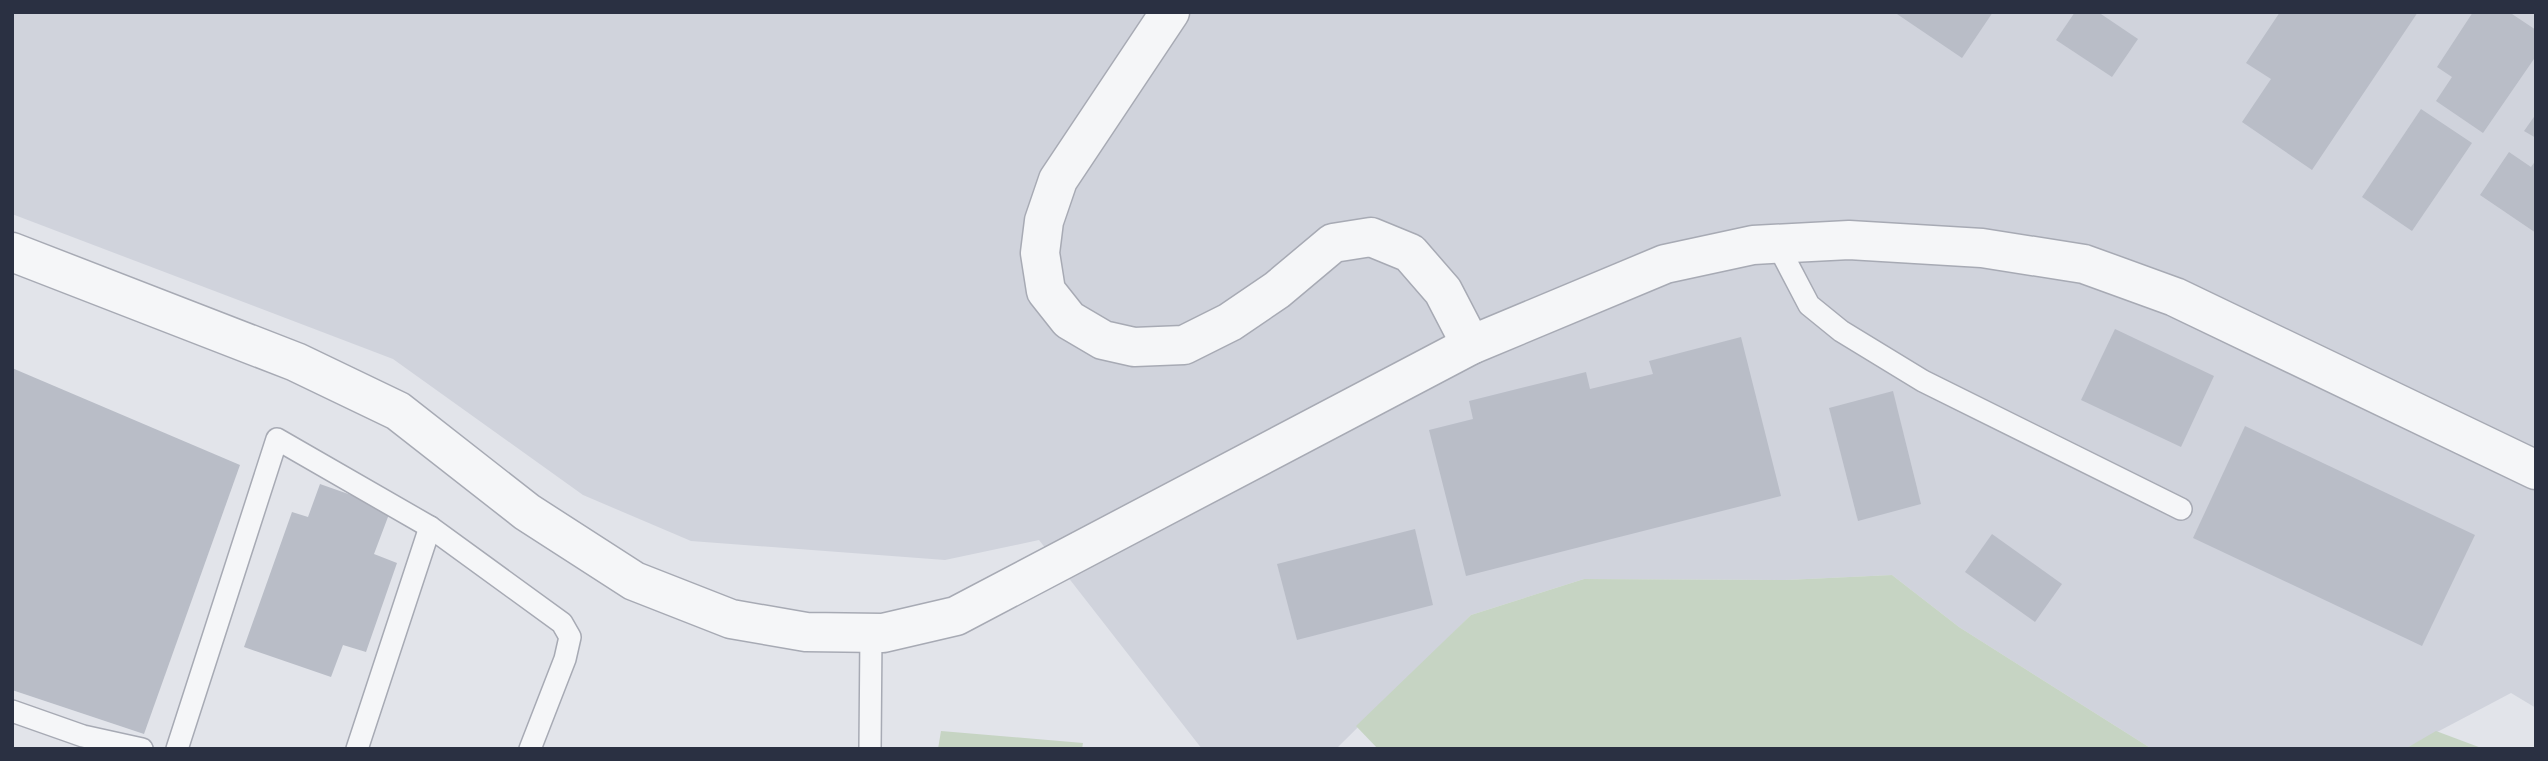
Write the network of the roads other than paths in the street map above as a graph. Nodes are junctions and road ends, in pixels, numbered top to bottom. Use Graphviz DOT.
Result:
graph roads {
  1 [pos="1170,12"];
  2 [pos="1777,244"];
  3 [pos="12,252"];
  4 [pos="1471,345"];
  5 [pos="2536,470"];
  6 [pos="2181,509"];
  7 [pos="430,527"];
  8 [pos="871,633"];
  9 [pos="12,711"];
  10 [pos="142,749"];
  11 [pos="177,749"];
  12 [pos="357,749"];
  13 [pos="530,749"];
  14 [pos="870,749"];
  1 -- 4 [label="street"];
  2 -- 4 [label="street"];
  2 -- 5 [label="street"];
  2 -- 6 [label="lane"];
  3 -- 8 [label="street"];
  4 -- 8 [label="street"];
  7 -- 11 [label="lane"];
  7 -- 12 [label="lane"];
  7 -- 13 [label="lane"];
  8 -- 14 [label="lane"];
  9 -- 10 [label="lane"];
}
